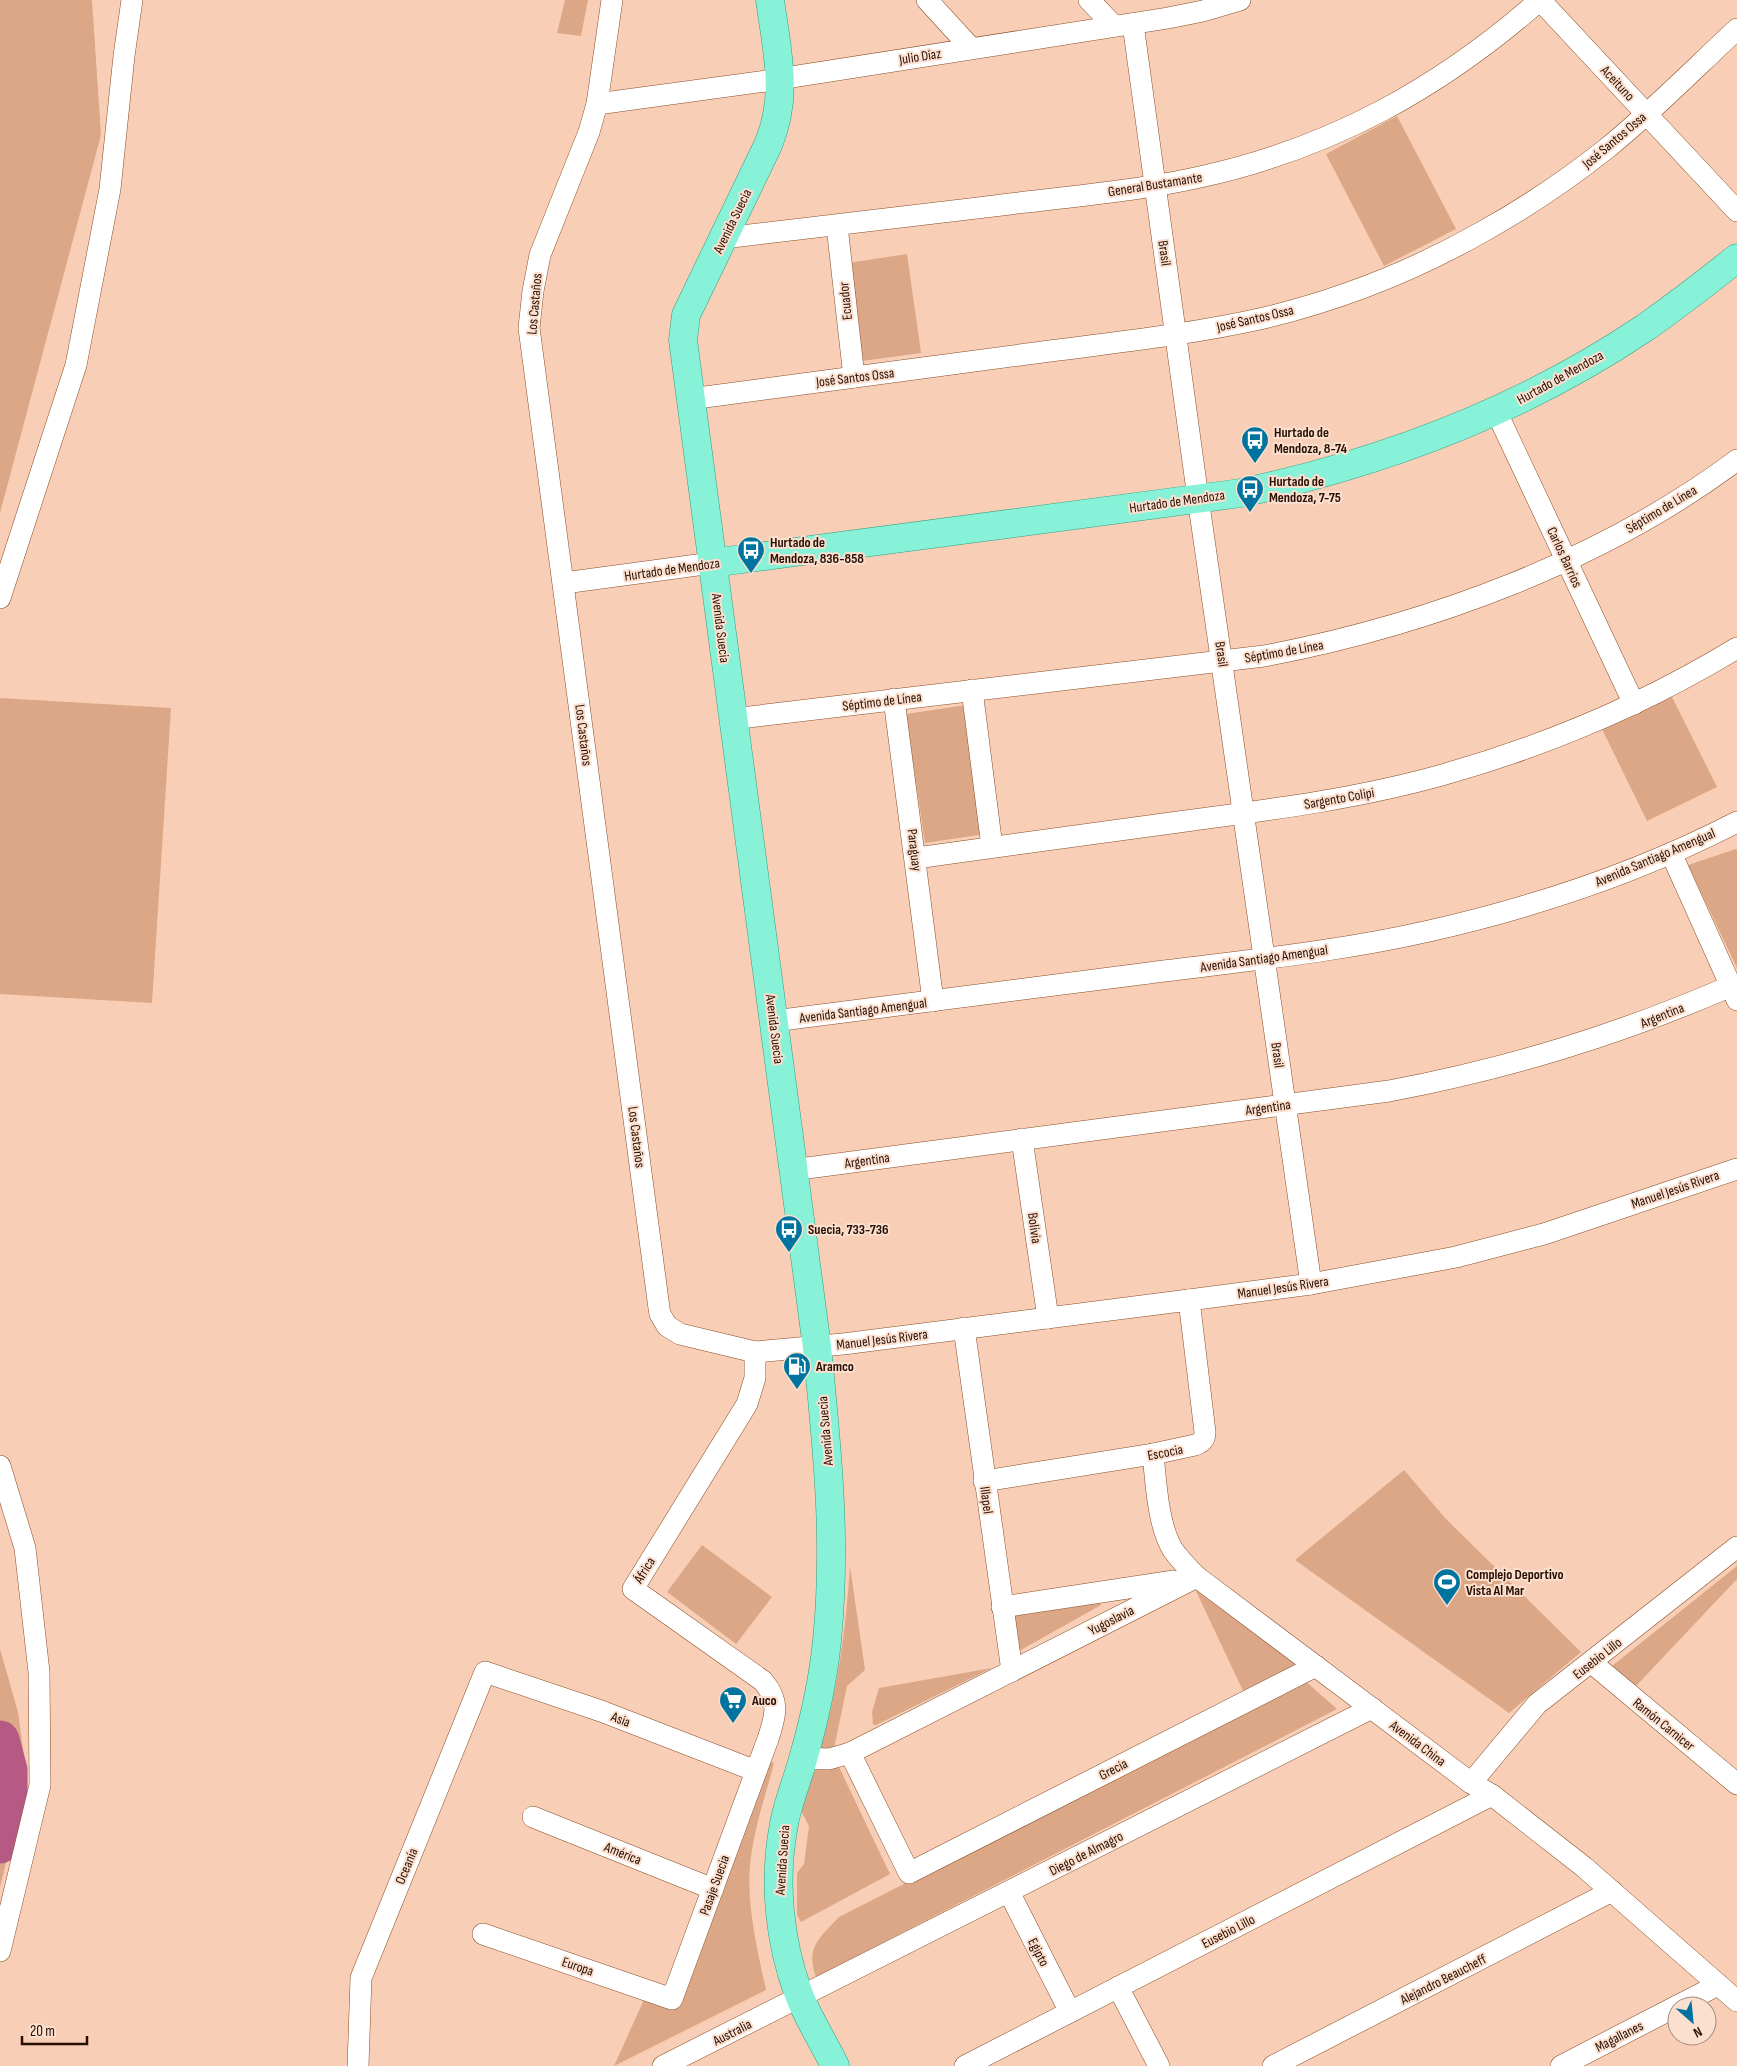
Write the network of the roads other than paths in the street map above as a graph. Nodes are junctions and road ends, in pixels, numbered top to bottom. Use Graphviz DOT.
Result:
graph roads {
  1 [pos="132,0"];
  2 [pos="612,0"];
  3 [pos="770,0"];
  4 [pos="927,0"];
  5 [pos="1089,0"];
  6 [pos="1238,0"];
  7 [pos="1540,0"];
  8 [pos="1124,25"];
  9 [pos="1737,29"];
  10 [pos="971,48"];
  11 [pos="780,78"];
  12 [pos="598,104"];
  13 [pos="1646,114"];
  14 [pos="1156,185"];
  15 [pos="1737,211"];
  16 [pos="837,226"];
  17 [pos="724,238"];
  18 [pos="1737,258"];
  19 [pos="1177,334"];
  20 [pos="854,377"];
  21 [pos="690,398"];
  22 [pos="1496,411"];
  23 [pos="1737,460"];
  24 [pos="1198,498"];
  25 [pos="1566,559"];
  26 [pos="712,563"];
  27 [pos="564,583"];
  28 [pos="0,598"];
  29 [pos="1737,648"];
  30 [pos="1223,661"];
  31 [pos="972,690"];
  32 [pos="894,699"];
  33 [pos="1634,704"];
  34 [pos="732,718"];
  35 [pos="1244,813"];
  36 [pos="1736,826"];
  37 [pos="992,848"];
  38 [pos="1671,853"];
  39 [pos="916,858"];
  40 [pos="1265,958"];
  41 [pos="1734,993"];
  42 [pos="933,1001"];
  43 [pos="774,1021"];
  44 [pos="1286,1104"];
  45 [pos="1022,1139"];
  46 [pos="1737,1168"];
  47 [pos="792,1170"];
  48 [pos="1311,1284"];
  49 [pos="1189,1300"];
  50 [pos="1048,1318"];
  51 [pos="964,1328"];
  52 [pos="817,1347"];
  53 [pos="755,1352"];
  54 [pos="1152,1454"];
  55 [pos="0,1466"];
  56 [pos="984,1480"];
  57 [pos="1737,1547"];
  58 [pos="1196,1576"];
  59 [pos="1002,1607"];
  60 [pos="1592,1662"];
  61 [pos="1316,1666"];
  62 [pos="1012,1671"];
  63 [pos="484,1672"];
  64 [pos="1372,1708"];
  65 [pos="850,1753"];
  66 [pos="803,1758"];
  67 [pos="756,1771"];
  68 [pos="1472,1783"];
  69 [pos="1737,1784"];
  70 [pos="1492,1795"];
  71 [pos="532,1817"];
  72 [pos="713,1889"];
  73 [pos="1612,1891"];
  74 [pos="1009,1892"];
  75 [pos="483,1934"];
  76 [pos="0,1951"];
  77 [pos="1718,1985"];
  78 [pos="1118,1987"];
  79 [pos="1697,1996"];
  80 [pos="800,1997"];
  81 [pos="672,1998"];
  82 [pos="1737,2001"];
  83 [pos="1667,2011"];
  84 [pos="1070,2012"];
  85 [pos="358,2066"];
  86 [pos="663,2066"];
  87 [pos="835,2066"];
  88 [pos="965,2066"];
  89 [pos="1159,2066"];
  90 [pos="1273,2066"];
  91 [pos="1561,2066"];
  1 -- 28 [label="street"];
  2 -- 12 [label="street, Los Castaños"];
  3 -- 11 [label="main road, Avenida Suecia"];
  4 -- 10 [label="street"];
  5 -- 8 [label="street"];
  6 -- 8 [label="street, Julio Díaz"];
  7 -- 13 [label="street, Aceituno"];
  7 -- 14 [label="street, General Bustamante"];
  8 -- 10 [label="street, Julio Díaz"];
  8 -- 14 [label="street, Brasil"];
  9 -- 13 [label="street, José Santos Ossa"];
  10 -- 11 [label="street, Julio Díaz"];
  11 -- 12 [label="street, Julio Díaz"];
  11 -- 17 [label="main road, Avenida Suecia"];
  12 -- 27 [label="street, Los Castaños"];
  13 -- 15 [label="street, Aceituno"];
  13 -- 19 [label="street, José Santos Ossa"];
  14 -- 16 [label="street, General Bustamante"];
  14 -- 19 [label="street, Brasil"];
  16 -- 17 [label="street, General Bustamante"];
  16 -- 20 [label="street, Ecuador"];
  17 -- 21 [label="main road, Avenida Suecia"];
  18 -- 22 [label="main road, Hurtado de Mendoza"];
  19 -- 20 [label="street, José Santos Ossa"];
  19 -- 24 [label="street, Brasil"];
  20 -- 21 [label="street, José Santos Ossa"];
  21 -- 26 [label="main road, Avenida Suecia"];
  22 -- 24 [label="main road, Hurtado de Mendoza"];
  22 -- 25 [label="street, Carlos Barrios"];
  23 -- 25 [label="street, Séptimo de Línea"];
  24 -- 26 [label="main road, Hurtado de Mendoza"];
  24 -- 30 [label="street, Brasil"];
  25 -- 30 [label="street, Séptimo de Línea"];
  25 -- 33 [label="street, Carlos Barrios"];
  26 -- 27 [label="street, Hurtado de Mendoza"];
  26 -- 34 [label="main road, Avenida Suecia"];
  27 -- 53 [label="street, Los Castaños"];
  29 -- 33 [label="street, Sargento Colipi"];
  30 -- 31 [label="street, Séptimo de Línea"];
  30 -- 35 [label="street, Brasil"];
  31 -- 32 [label="street, Séptimo de Línea"];
  31 -- 37 [label="street"];
  32 -- 34 [label="street, Séptimo de Línea"];
  32 -- 39 [label="street, Paraguay"];
  33 -- 35 [label="street, Sargento Colipi"];
  34 -- 43 [label="main road, Avenida Suecia"];
  35 -- 37 [label="street, Sargento Colipi"];
  35 -- 40 [label="street, Brasil"];
  36 -- 38 [label="street, Avenida Santiago Amengual"];
  37 -- 39 [label="street, Sargento Colipi"];
  38 -- 40 [label="street, Avenida Santiago Amengual"];
  38 -- 41 [label="street"];
  39 -- 42 [label="street, Paraguay"];
  40 -- 42 [label="street, Avenida Santiago Amengual"];
  40 -- 44 [label="street, Brasil"];
  41 -- 44 [label="street, Argentina"];
  42 -- 43 [label="street, Avenida Santiago Amengual"];
  43 -- 47 [label="main road, Avenida Suecia"];
  44 -- 45 [label="street, Argentina"];
  44 -- 48 [label="street, Brasil"];
  45 -- 47 [label="street, Argentina"];
  45 -- 50 [label="street, Bolivia"];
  46 -- 48 [label="street, Manuel Jesús Rivera"];
  47 -- 52 [label="main road, Avenida Suecia"];
  48 -- 49 [label="street, Manuel Jesús Rivera"];
  49 -- 50 [label="street, Manuel Jesús Rivera"];
  49 -- 54 [label="street, Escocia"];
  50 -- 51 [label="street, Manuel Jesús Rivera"];
  51 -- 52 [label="street, Manuel Jesús Rivera"];
  51 -- 56 [label="street, Illapel"];
  52 -- 53 [label="street, Los Castaños"];
  52 -- 66 [label="main road, Avenida Suecia"];
  53 -- 67 [label="street, África"];
  54 -- 56 [label="street, Escocia"];
  54 -- 58 [label="street, Avenida China"];
  55 -- 76 [label="street"];
  56 -- 59 [label="street, Illapel"];
  57 -- 60 [label="street, Eusebio Lillo"];
  58 -- 59 [label="street, Yugoslavia"];
  58 -- 61 [label="street, Avenida China"];
  58 -- 62 [label="street, Yugoslavia"];
  59 -- 62 [label="street, Illapel"];
  60 -- 68 [label="street, Eusebio Lillo"];
  60 -- 69 [label="street, Ramón Carnicer"];
  61 -- 64 [label="street, Avenida China"];
  61 -- 65 [label="street, Grecia"];
  62 -- 65 [label="street, Yugoslavia"];
  63 -- 67 [label="street, Asia"];
  63 -- 85 [label="street, Oceanía"];
  64 -- 68 [label="street, Avenida China"];
  64 -- 74 [label="street, Diego de Almagro"];
  65 -- 66 [label="street, Yugoslavia"];
  66 -- 80 [label="main road, Avenida Suecia"];
  67 -- 72 [label="street, Pasaje Suecia"];
  68 -- 70 [label="street, Avenida China"];
  70 -- 73 [label="street, Avenida China"];
  70 -- 78 [label="street, Eusebio Lillo"];
  71 -- 72 [label="street, América"];
  72 -- 81 [label="street, Pasaje Suecia"];
  73 -- 77 [label="street, Avenida China"];
  73 -- 90 [label="street, Alejandro Beaucheff"];
  74 -- 80 [label="street, Diego de Almagro"];
  74 -- 84 [label="street, Egipto"];
  75 -- 81 [label="street, Europa"];
  77 -- 79 [label="street, Magallanes"];
  77 -- 82 [label="street, Avenida China"];
  78 -- 84 [label="street, Eusebio Lillo"];
  78 -- 89 [label="street"];
  80 -- 86 [label="street, Australia"];
  80 -- 87 [label="main road, Avenida Suecia"];
  83 -- 91 [label="street, Magallanes"];
  84 -- 88 [label="street, Eusebio Lillo"];
}
